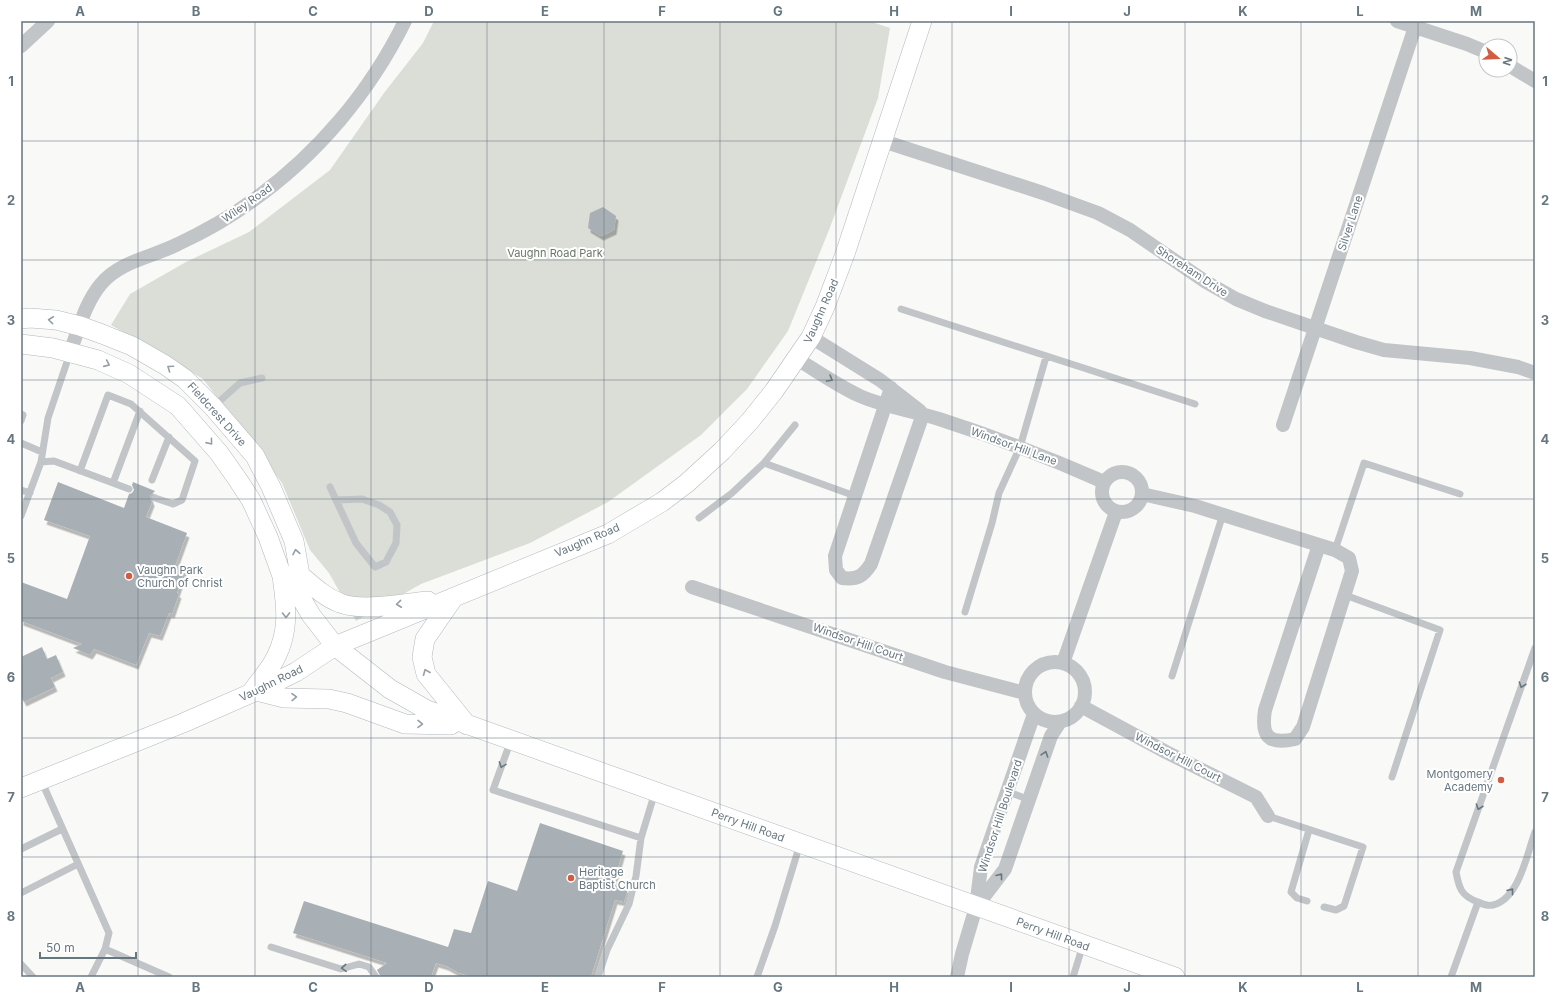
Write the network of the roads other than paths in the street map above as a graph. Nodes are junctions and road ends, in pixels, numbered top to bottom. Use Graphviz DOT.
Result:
graph roads {
  1 [pos="48,21"];
  2 [pos="405,21"];
  3 [pos="922,21"];
  4 [pos="1397,21"];
  5 [pos="1416,24"];
  6 [pos="21,46"];
  7 [pos="1478,49"];
  8 [pos="1518,71"];
  9 [pos="1535,82"];
  10 [pos="882,141"];
  11 [pos="901,309"];
  12 [pos="21,319"];
  13 [pos="80,326"];
  14 [pos="1315,328"];
  15 [pos="811,337"];
  16 [pos="21,344"];
  17 [pos="70,352"];
  18 [pos="1046,357"];
  19 [pos="797,359"];
  20 [pos="1535,373"];
  21 [pos="262,378"];
  22 [pos="891,388"];
  23 [pos="1195,404"];
  24 [pos="885,405"];
  25 [pos="213,407"];
  26 [pos="140,411"];
  27 [pos="21,414"];
  28 [pos="923,414"];
  29 [pos="21,421"];
  30 [pos="194,423"];
  31 [pos="794,425"];
  32 [pos="1283,425"];
  33 [pos="169,437"];
  34 [pos="21,443"];
  35 [pos="1020,447"];
  36 [pos="42,452"];
  37 [pos="41,462"];
  38 [pos="764,462"];
  39 [pos="80,470"];
  40 [pos="152,480"];
  41 [pos="1104,482"];
  42 [pos="113,483"];
  43 [pos="271,487"];
  44 [pos="330,487"];
  45 [pos="129,489"];
  46 [pos="21,490"];
  47 [pos="30,494"];
  48 [pos="1142,494"];
  49 [pos="1460,494"];
  50 [pos="855,496"];
  51 [pos="155,498"];
  52 [pos="251,500"];
  53 [pos="336,500"];
  54 [pos="1116,512"];
  55 [pos="1223,514"];
  56 [pos="21,516"];
  57 [pos="698,518"];
  58 [pos="1319,545"];
  59 [pos="1335,550"];
  60 [pos="293,580"];
  61 [pos="692,587"];
  62 [pos="1345,595"];
  63 [pos="453,598"];
  64 [pos="965,612"];
  65 [pos="335,646"];
  66 [pos="1535,648"];
  67 [pos="1063,663"];
  68 [pos="1172,676"];
  69 [pos="253,693"];
  70 [pos="1025,693"];
  71 [pos="1081,706"];
  72 [pos="1034,714"];
  73 [pos="1060,722"];
  74 [pos="467,725"];
  75 [pos="511,740"];
  76 [pos="1392,777"];
  77 [pos="40,780"];
  78 [pos="21,788"];
  79 [pos="1006,791"];
  80 [pos="656,792"];
  81 [pos="1030,800"];
  82 [pos="1268,816"];
  83 [pos="62,829"];
  84 [pos="1309,830"];
  85 [pos="1535,832"];
  86 [pos="641,838"];
  87 [pos="800,844"];
  88 [pos="21,849"];
  89 [pos="78,864"];
  90 [pos="21,893"];
  91 [pos="1307,901"];
  92 [pos="1478,902"];
  93 [pos="976,907"];
  94 [pos="1324,907"];
  95 [pos="1083,945"];
  96 [pos="271,947"];
  97 [pos="105,949"];
  98 [pos="21,964"];
  99 [pos="33,977"];
  100 [pos="91,977"];
  101 [pos="169,977"];
  102 [pos="376,977"];
  103 [pos="598,977"];
  104 [pos="757,977"];
  105 [pos="957,977"];
  106 [pos="1073,977"];
  107 [pos="1175,977"];
  108 [pos="1451,977"];
  1 -- 6 [label="street"];
  2 -- 13 [label="street, Wiley Road"];
  3 -- 10 [label="main road, Vaughn Road"];
  4 -- 5 [label="street"];
  5 -- 7 [label="street"];
  5 -- 14 [label="street, Silver Lane"];
  8 -- 9 [label="street"];
  10 -- 14 [label="street, Shoreham Drive"];
  10 -- 15 [label="main road, Vaughn Road"];
  11 -- 18 [label="lane"];
  13 -- 12 [label="main road, Fieldcrest Drive, one-way"];
  13 -- 17 [label="street, Wiley Road"];
  25 -- 13 [label="main road, Fieldcrest Drive, one-way"];
  14 -- 20 [label="street, Shoreham Drive"];
  14 -- 32 [label="street, Silver Lane"];
  15 -- 19 [label="main road, Vaughn Road"];
  15 -- 22 [label="street, Windsor Hill Lane"];
  16 -- 17 [label="main road, Fieldcrest Drive"];
  17 -- 30 [label="main road, Fieldcrest Drive, one-way"];
  17 -- 36 [label="lane"];
  18 -- 23 [label="lane"];
  18 -- 35 [label="lane"];
  19 -- 24 [label="street, Windsor Hill Lane, one-way"];
  19 -- 63 [label="main road, Vaughn Road"];
  21 -- 25 [label="lane"];
  22 -- 24 [label="street"];
  22 -- 28 [label="street, Windsor Hill Lane"];
  24 -- 28 [label="street, Windsor Hill Lane"];
  24 -- 50 [label="street"];
  25 -- 30 [label="main road"];
  25 -- 43 [label="main road, Fieldcrest Drive"];
  26 -- 33 [label="lane"];
  26 -- 39 [label="lane"];
  26 -- 42 [label="lane"];
  27 -- 29 [label="lane"];
  28 -- 35 [label="street, Windsor Hill Lane"];
  28 -- 50 [label="street"];
  30 -- 52 [label="main road, Fieldcrest Drive, one-way"];
  31 -- 38 [label="lane"];
  33 -- 40 [label="lane"];
  33 -- 51 [label="lane"];
  34 -- 36 [label="lane"];
  35 -- 41 [label="street, Windsor Hill Lane"];
  35 -- 64 [label="lane"];
  36 -- 37 [label="lane"];
  37 -- 39 [label="lane"];
  37 -- 47 [label="lane"];
  38 -- 50 [label="lane"];
  38 -- 57 [label="lane"];
  39 -- 42 [label="lane"];
  41 -- 48 [label="street"];
  41 -- 54 [label="street"];
  42 -- 45 [label="lane"];
  43 -- 52 [label="main road"];
  60 -- 43 [label="main road, Fieldcrest Drive, one-way"];
  44 -- 53 [label="lane"];
  46 -- 47 [label="lane"];
  47 -- 56 [label="lane"];
  48 -- 54 [label="street"];
  48 -- 55 [label="street"];
  49 -- 59 [label="lane"];
  52 -- 60 [label="main road, Fieldcrest Drive"];
  53 -- 53 [label="lane"];
  54 -- 67 [label="street"];
  55 -- 58 [label="street"];
  55 -- 68 [label="lane"];
  58 -- 59 [label="street"];
  58 -- 62 [label="street"];
  59 -- 62 [label="street"];
  63 -- 60 [label="main road, one-way"];
  60 -- 65 [label="main road, Fieldcrest Drive"];
  60 -- 69 [label="main road, one-way"];
  61 -- 70 [label="street, Windsor Hill Court"];
  62 -- 76 [label="lane"];
  63 -- 65 [label="main road, Vaughn Road"];
  74 -- 63 [label="main road, one-way"];
  65 -- 69 [label="main road, Vaughn Road"];
  65 -- 74 [label="main road, Perry Hill Road"];
  66 -- 92 [label="lane, one-way"];
  67 -- 70 [label="street"];
  67 -- 71 [label="street"];
  69 -- 74 [label="main road, one-way"];
  69 -- 77 [label="main road, Vaughn Road"];
  70 -- 72 [label="street"];
  71 -- 73 [label="street, Windsor Hill Boulevard"];
  71 -- 82 [label="street, Windsor Hill Court"];
  72 -- 73 [label="street"];
  72 -- 79 [label="street, Windsor Hill Boulevard"];
  81 -- 73 [label="street, Windsor Hill Boulevard, one-way"];
  74 -- 75 [label="main road, Perry Hill Road"];
  75 -- 80 [label="main road, Perry Hill Road"];
  75 -- 86 [label="lane, one-way"];
  77 -- 78 [label="main road, Vaughn Road"];
  77 -- 83 [label="lane"];
  79 -- 81 [label="lane"];
  79 -- 93 [label="street, Windsor Hill Boulevard"];
  80 -- 86 [label="lane"];
  80 -- 87 [label="main road, Perry Hill Road"];
  93 -- 81 [label="street, Windsor Hill Boulevard, one-way"];
  82 -- 84 [label="lane"];
  83 -- 88 [label="lane"];
  83 -- 89 [label="lane"];
  84 -- 91 [label="lane"];
  84 -- 94 [label="lane"];
  92 -- 85 [label="lane, one-way"];
  86 -- 103 [label="lane"];
  87 -- 93 [label="main road, Perry Hill Road"];
  87 -- 104 [label="lane"];
  89 -- 90 [label="lane"];
  89 -- 97 [label="lane"];
  92 -- 108 [label="lane"];
  93 -- 95 [label="main road, Perry Hill Road"];
  93 -- 105 [label="street"];
  95 -- 106 [label="lane"];
  95 -- 107 [label="main road, Perry Hill Road"];
  102 -- 96 [label="lane, one-way"];
  97 -- 100 [label="lane"];
  97 -- 101 [label="lane"];
  98 -- 99 [label="lane"];
}
